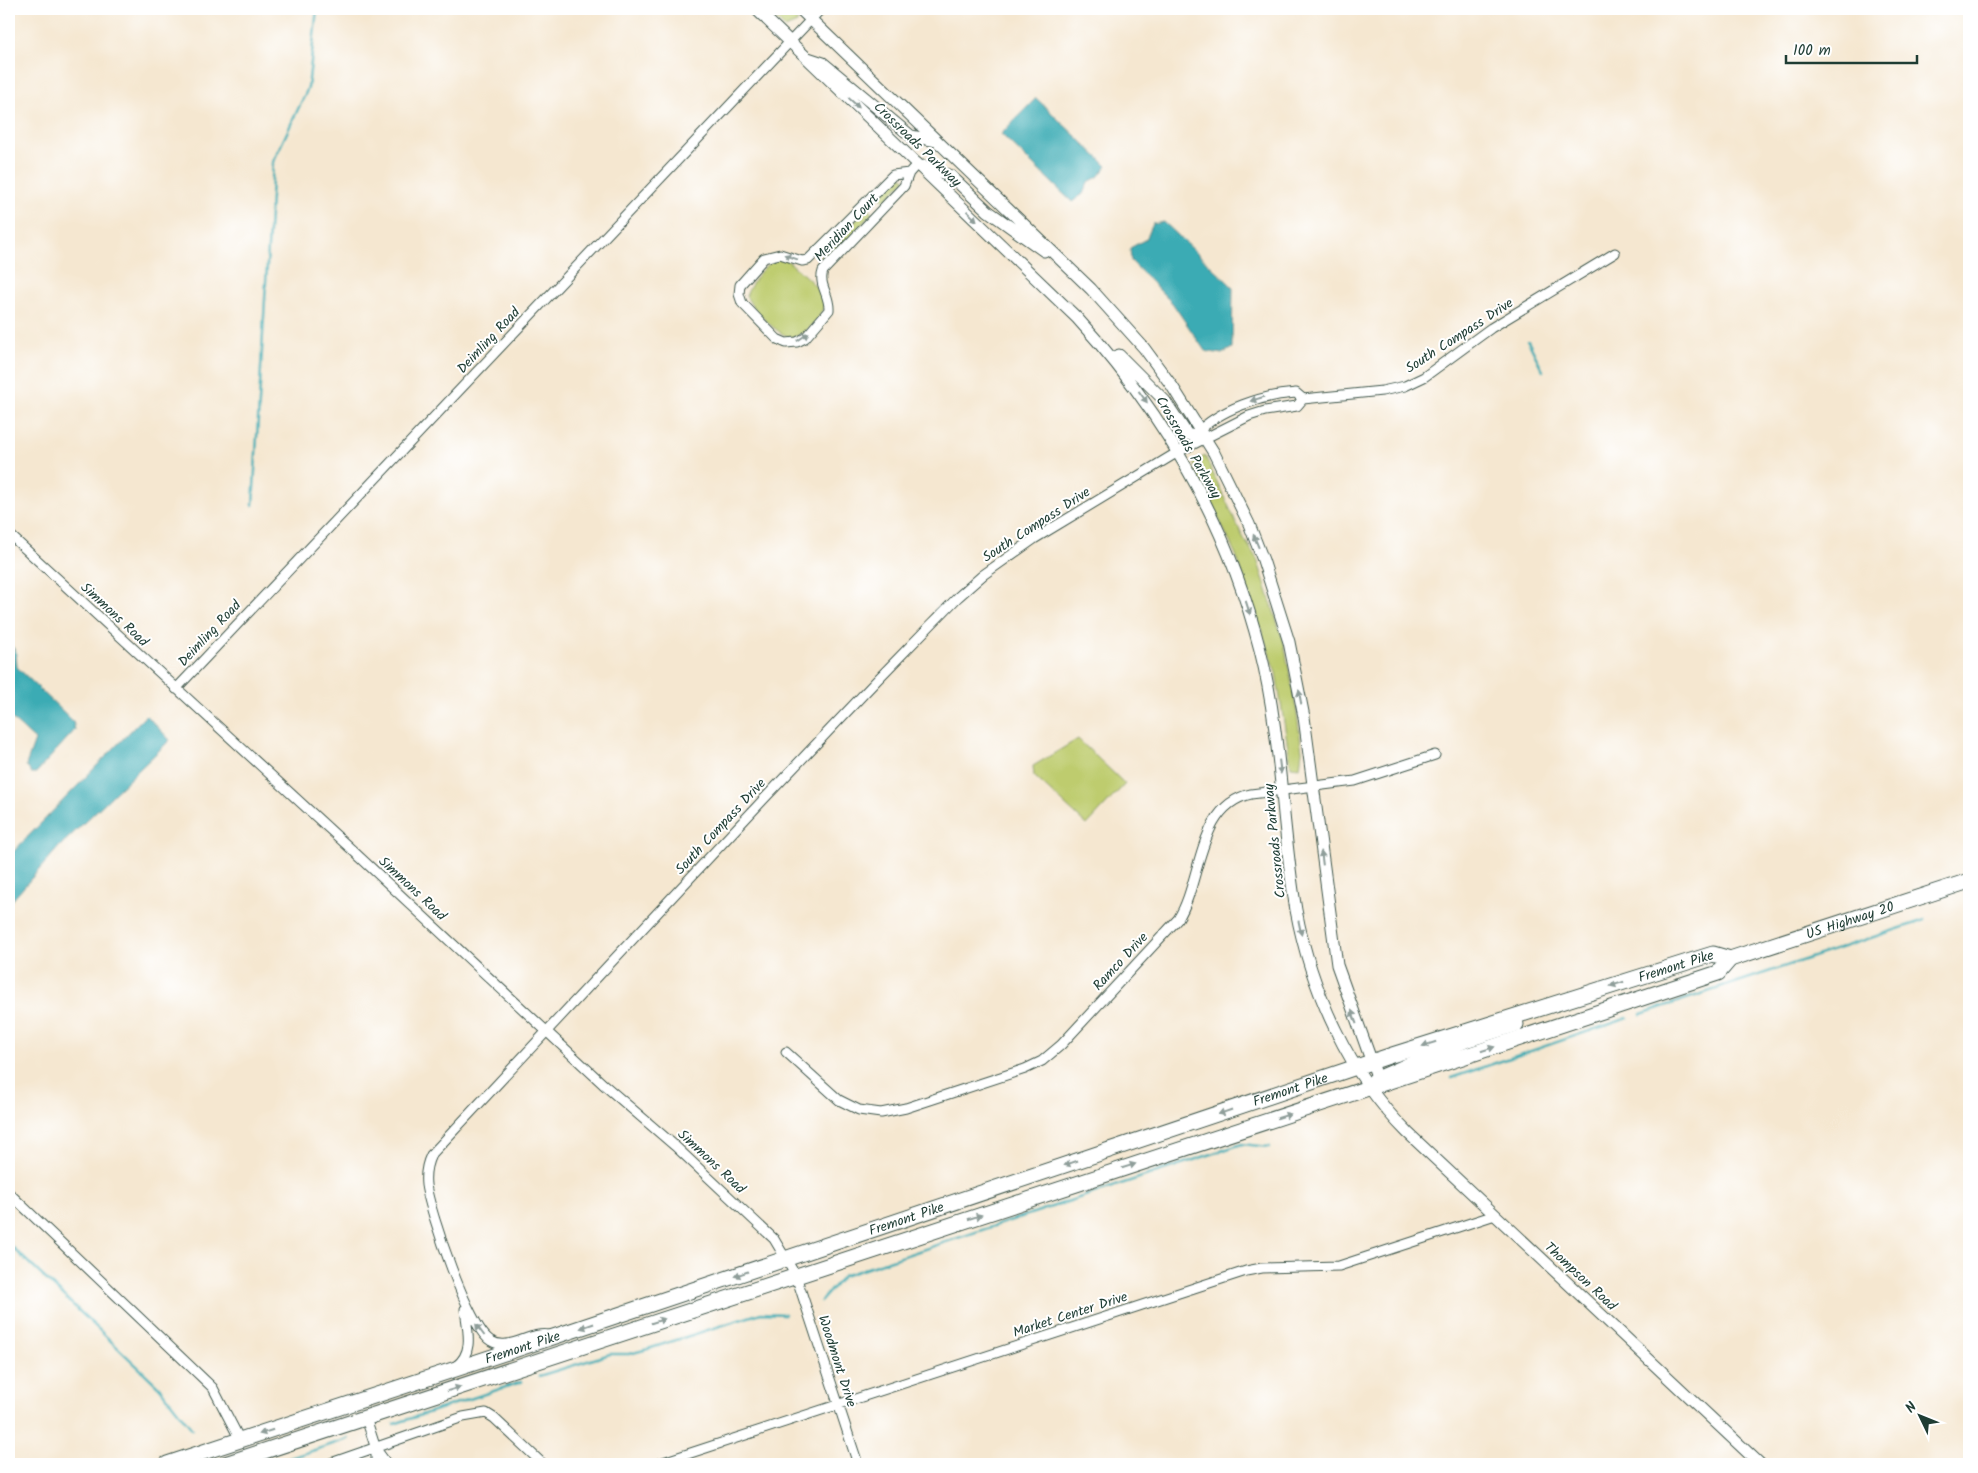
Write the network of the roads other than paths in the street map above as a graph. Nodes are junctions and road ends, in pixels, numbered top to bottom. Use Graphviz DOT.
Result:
graph roads {
  1 [pos="756,9"];
  2 [pos="800,9"];
  3 [pos="820,9"];
  4 [pos="811,19"];
  5 [pos="789,42"];
  6 [pos="806,58"];
  7 [pos="938,142"];
  8 [pos="918,163"];
  9 [pos="909,172"];
  10 [pos="869,199"];
  11 [pos="880,210"];
  12 [pos="1615,253"];
  13 [pos="1059,258"];
  14 [pos="1077,318"];
  15 [pos="1303,399"];
  16 [pos="1200,435"];
  17 [pos="1178,452"];
  18 [pos="9,534"];
  19 [pos="176,689"];
  20 [pos="1435,755"];
  21 [pos="1313,787"];
  22 [pos="1283,789"];
  23 [pos="1969,881"];
  24 [pos="1730,960"];
  25 [pos="1567,1000"];
  26 [pos="546,1031"];
  27 [pos="786,1052"];
  28 [pos="1364,1064"];
  29 [pos="1375,1083"];
  30 [pos="9,1193"];
  31 [pos="1495,1215"];
  32 [pos="792,1267"];
  33 [pos="464,1304"];
  34 [pos="556,1336"];
  35 [pos="452,1371"];
  36 [pos="360,1401"];
  37 [pos="838,1404"];
  38 [pos="366,1418"];
  39 [pos="240,1440"];
  40 [pos="376,1449"];
  41 [pos="262,1452"];
  42 [pos="167,1464"];
  43 [pos="225,1464"];
  44 [pos="328,1464"];
  45 [pos="376,1464"];
  46 [pos="387,1464"];
  47 [pos="543,1464"];
  48 [pos="657,1464"];
  49 [pos="858,1464"];
  50 [pos="1760,1464"];
  1 -- 5 [label="street, Crossroads Parkway"];
  2 -- 4 [label="street, Crossroads Parkway"];
  3 -- 4 [label="street, Deimling Road"];
  4 -- 5 [label="street, Deimling Road"];
  4 -- 7 [label="street, Crossroads Parkway"];
  5 -- 6 [label="street, Crossroads Parkway"];
  5 -- 19 [label="street, Deimling Road"];
  6 -- 7 [label="street"];
  6 -- 8 [label="street, Crossroads Parkway, one-way"];
  7 -- 13 [label="street, Crossroads Parkway"];
  8 -- 9 [label="street, Meridian Court"];
  8 -- 13 [label="street"];
  8 -- 14 [label="street, Crossroads Parkway, one-way"];
  9 -- 10 [label="street, Meridian Court"];
  9 -- 11 [label="street, Meridian Court"];
  10 -- 11 [label="street"];
  10 -- 11 [label="street, Meridian Court, one-way"];
  12 -- 15 [label="street, South Compass Drive"];
  13 -- 16 [label="street, Crossroads Parkway"];
  14 -- 16 [label="street"];
  14 -- 17 [label="street, Crossroads Parkway, one-way"];
  15 -- 16 [label="street, South Compass Drive"];
  15 -- 16 [label="street, South Compass Drive, one-way"];
  16 -- 17 [label="street, South Compass Drive"];
  21 -- 16 [label="street, Crossroads Parkway, one-way"];
  17 -- 22 [label="street, Crossroads Parkway, one-way"];
  17 -- 26 [label="street, South Compass Drive"];
  18 -- 19 [label="street, Simmons Road"];
  19 -- 26 [label="street, Simmons Road"];
  20 -- 21 [label="street, Ramco Drive"];
  21 -- 22 [label="street, Ramco Drive"];
  28 -- 21 [label="street, Crossroads Parkway, one-way"];
  22 -- 27 [label="street, Ramco Drive"];
  22 -- 28 [label="street, Crossroads Parkway, one-way"];
  23 -- 24 [label="main road, US Highway 20"];
  24 -- 25 [label="main road, Fremont Pike, one-way"];
  29 -- 24 [label="main road, Fremont Pike, one-way"];
  25 -- 28 [label="main road, Fremont Pike, one-way"];
  25 -- 29 [label="main road"];
  26 -- 32 [label="street, Simmons Road"];
  26 -- 33 [label="street, South Compass Drive"];
  28 -- 29 [label="street, Thompson Road"];
  28 -- 32 [label="main road, Fremont Pike, one-way"];
  29 -- 31 [label="street, Thompson Road"];
  32 -- 29 [label="main road, Fremont Pike, one-way"];
  30 -- 39 [label="street"];
  31 -- 37 [label="street, Market Center Drive"];
  31 -- 50 [label="street, Thompson Road"];
  32 -- 34 [label="main road, Fremont Pike, one-way"];
  32 -- 37 [label="street, Woodmont Drive"];
  38 -- 32 [label="main road, Fremont Pike, one-way"];
  34 -- 33 [label="street, South Compass Drive, one-way"];
  33 -- 35 [label="street, South Compass Drive"];
  34 -- 35 [label="main road, Fremont Pike"];
  35 -- 36 [label="main road, Fremont Pike"];
  35 -- 38 [label="main road"];
  36 -- 39 [label="main road, Fremont Pike, one-way"];
  36 -- 41 [label="main road"];
  37 -- 48 [label="street, Market Center Drive"];
  37 -- 49 [label="street, Woodmont Drive"];
  38 -- 40 [label="street"];
  38 -- 41 [label="main road, Fremont Pike"];
  39 -- 42 [label="main road, Fremont Pike"];
  40 -- 44 [label="street"];
  40 -- 45 [label="street"];
  40 -- 46 [label="street"];
  40 -- 47 [label="street"];
  41 -- 43 [label="main road, Fremont Pike"];
}
